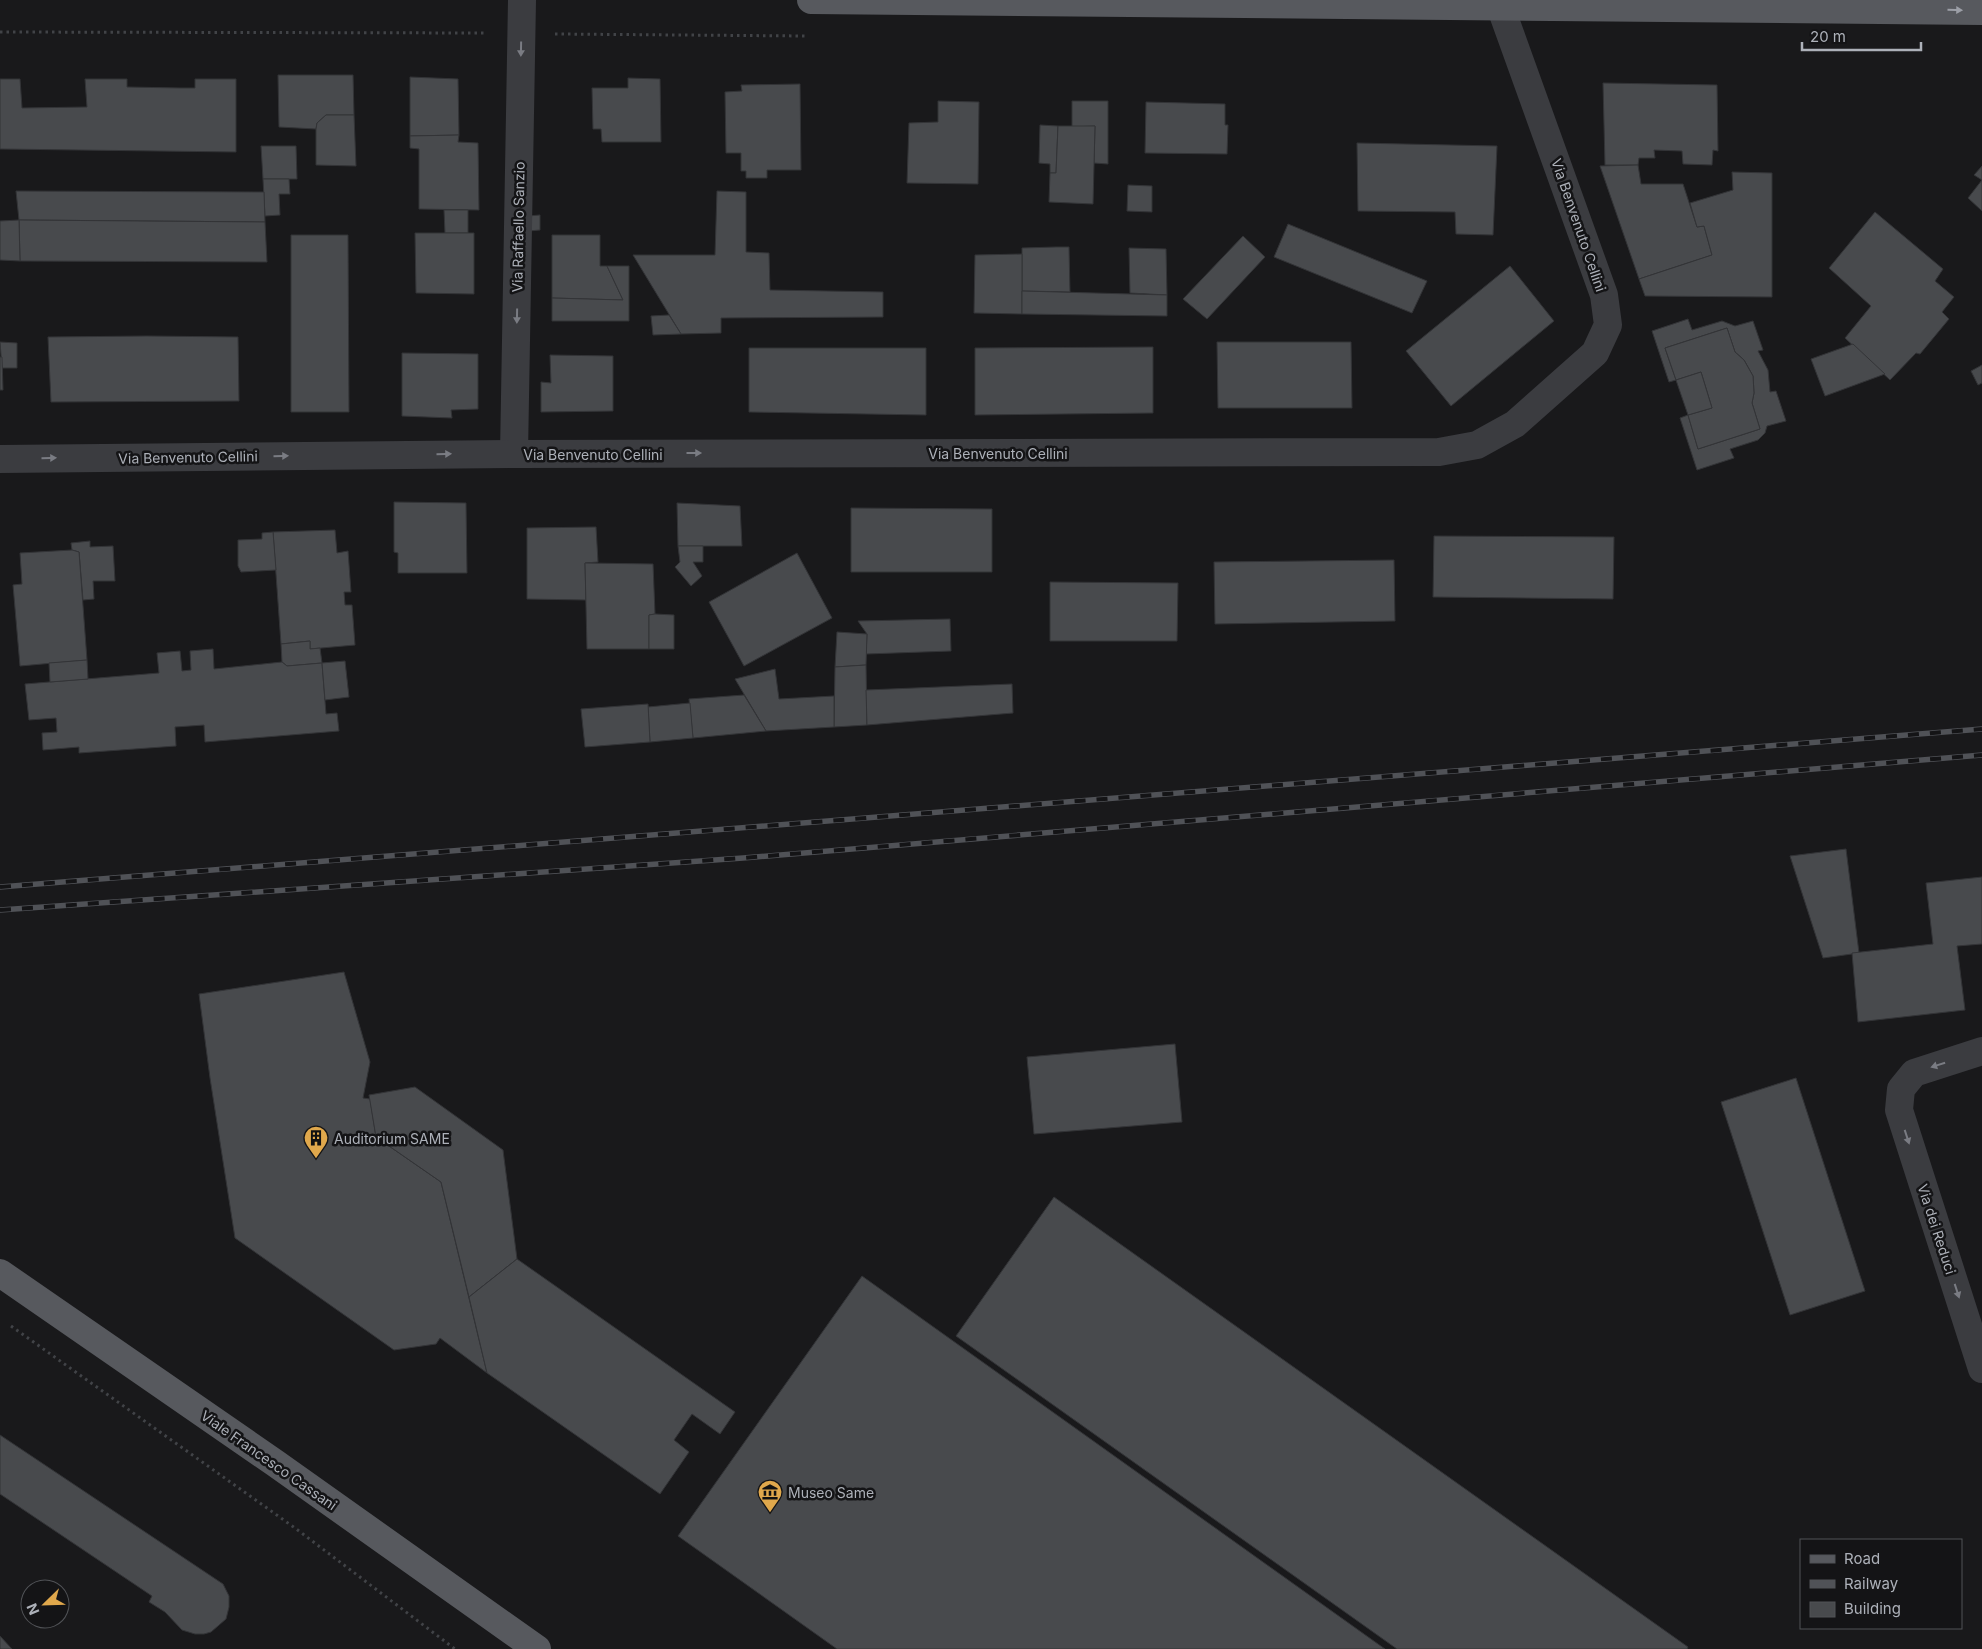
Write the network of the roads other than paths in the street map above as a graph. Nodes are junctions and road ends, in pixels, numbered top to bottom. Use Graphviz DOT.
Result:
graph roads {
  1 [pos="522,0"];
  2 [pos="811,0"];
  3 [pos="1923,0"];
  4 [pos="943,1"];
  5 [pos="1499,3"];
  6 [pos="1893,10"];
  7 [pos="1982,11"];
  8 [pos="514,454"];
  9 [pos="0,459"];
  10 [pos="1982,1051"];
  11 [pos="0,1273"];
  12 [pos="1982,1369"];
  13 [pos="537,1649"];
  1 -- 8 [label="street, Via Raffaello Sanzio, one-way"];
  2 -- 4 [label="main road"];
  3 -- 6 [label="main road"];
  4 -- 5 [label="main road"];
  5 -- 6 [label="main road"];
  8 -- 5 [label="street, Via Benvenuto Cellini, one-way"];
  6 -- 7 [label="main road, one-way"];
  9 -- 8 [label="street, Via Benvenuto Cellini, one-way"];
  10 -- 12 [label="street, Via dei Reduci, one-way"];
  11 -- 13 [label="main road, Viale Francesco Cassani"];
}
